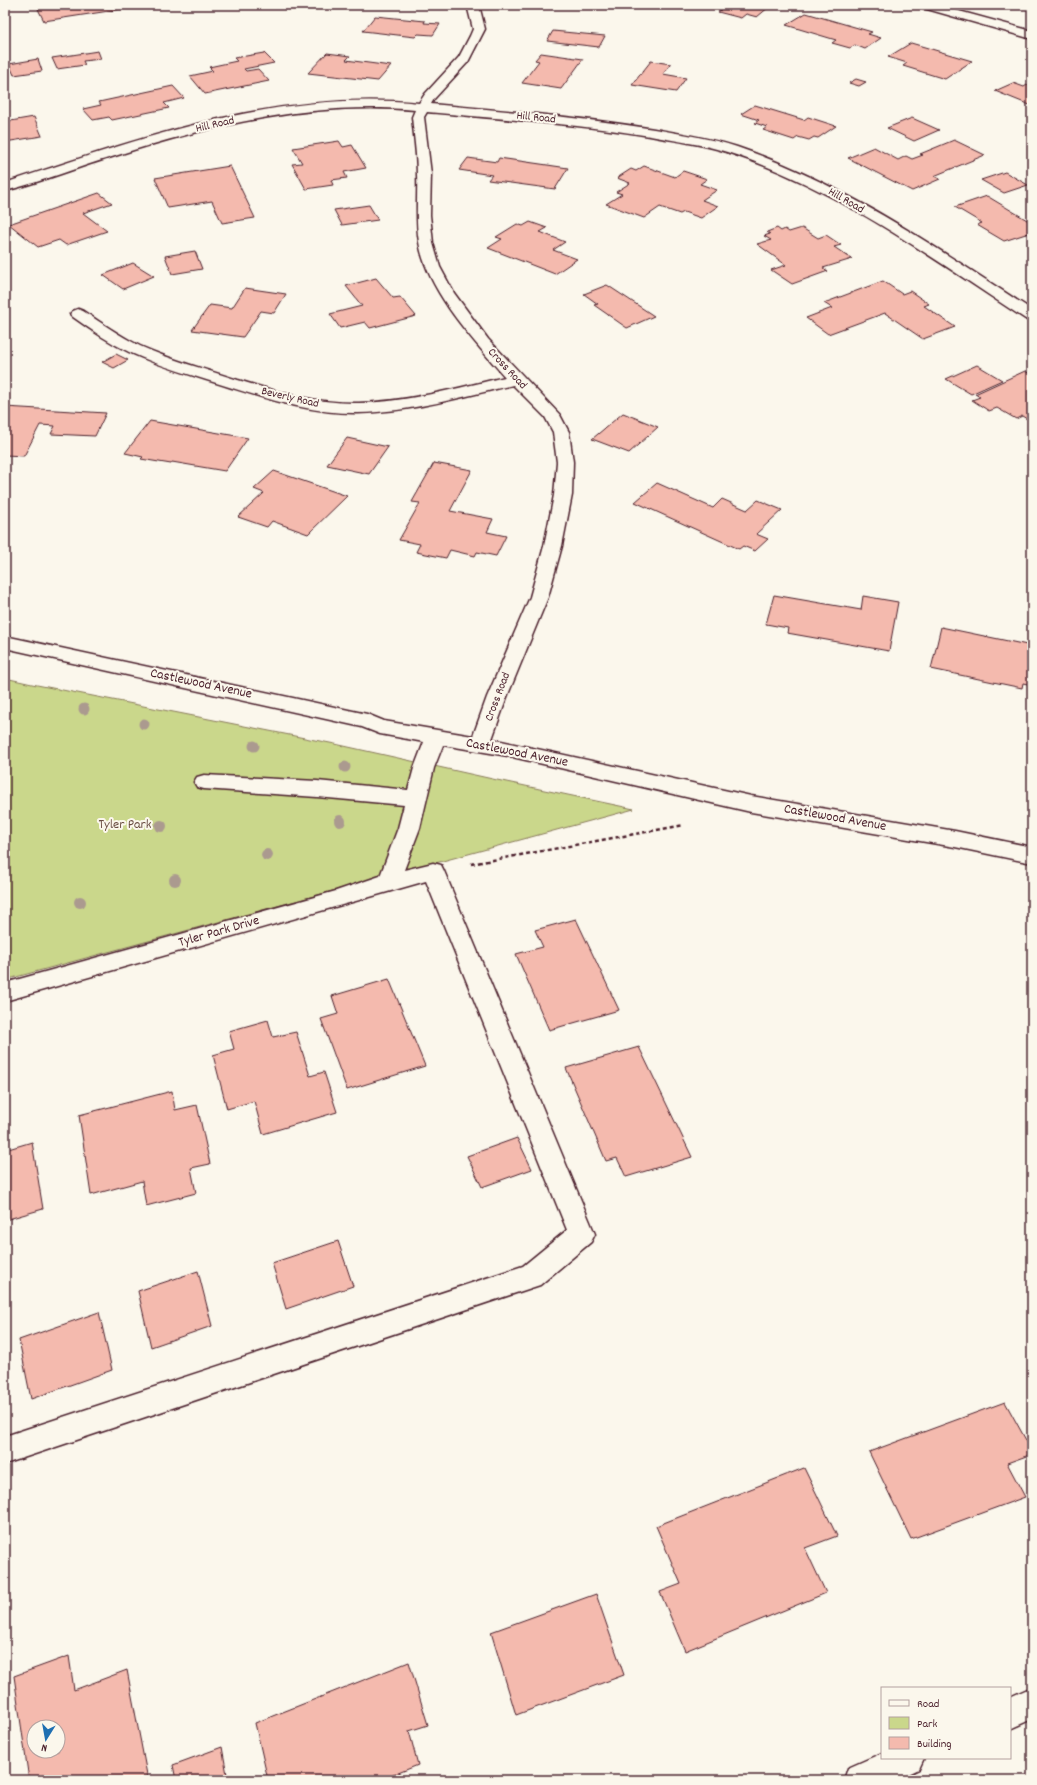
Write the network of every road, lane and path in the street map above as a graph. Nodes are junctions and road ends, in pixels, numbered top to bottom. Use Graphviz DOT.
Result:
graph roads {
  1 [pos="473,5"];
  2 [pos="924,5"];
  3 [pos="1032,36"];
  4 [pos="424,106"];
  5 [pos="5,187"];
  6 [pos="78,314"];
  7 [pos="1032,317"];
  8 [pos="516,379"];
  9 [pos="5,642"];
  10 [pos="436,737"];
  11 [pos="480,744"];
  12 [pos="204,782"];
  13 [pos="416,798"];
  14 [pos="690,824"];
  15 [pos="1032,855"];
  16 [pos="433,871"];
  17 [pos="388,882"];
  18 [pos="5,992"];
  19 [pos="5,1450"];
  20 [pos="1032,1703"];
  21 [pos="1011,1713"];
  22 [pos="906,1759"];
  23 [pos="860,1780"];
  1 -- 4 [label="street, Cross Road"];
  2 -- 3 [label="street"];
  4 -- 5 [label="street, Hill Road"];
  4 -- 7 [label="street, Hill Road"];
  4 -- 8 [label="street, Cross Road"];
  6 -- 8 [label="street, Beverly Road"];
  8 -- 11 [label="street, Cross Road"];
  9 -- 10 [label="street, Castlewood Avenue"];
  10 -- 11 [label="street, Castlewood Avenue"];
  10 -- 13 [label="street"];
  11 -- 15 [label="street, Castlewood Avenue"];
  12 -- 13 [label="street"];
  13 -- 17 [label="street"];
  14 -- 16 [label="path"];
  16 -- 17 [label="street, Tyler Park Drive"];
  16 -- 19 [label="street"];
  17 -- 18 [label="street, Tyler Park Drive"];
  20 -- 21 [label="street"];
  22 -- 23 [label="street"];
}
